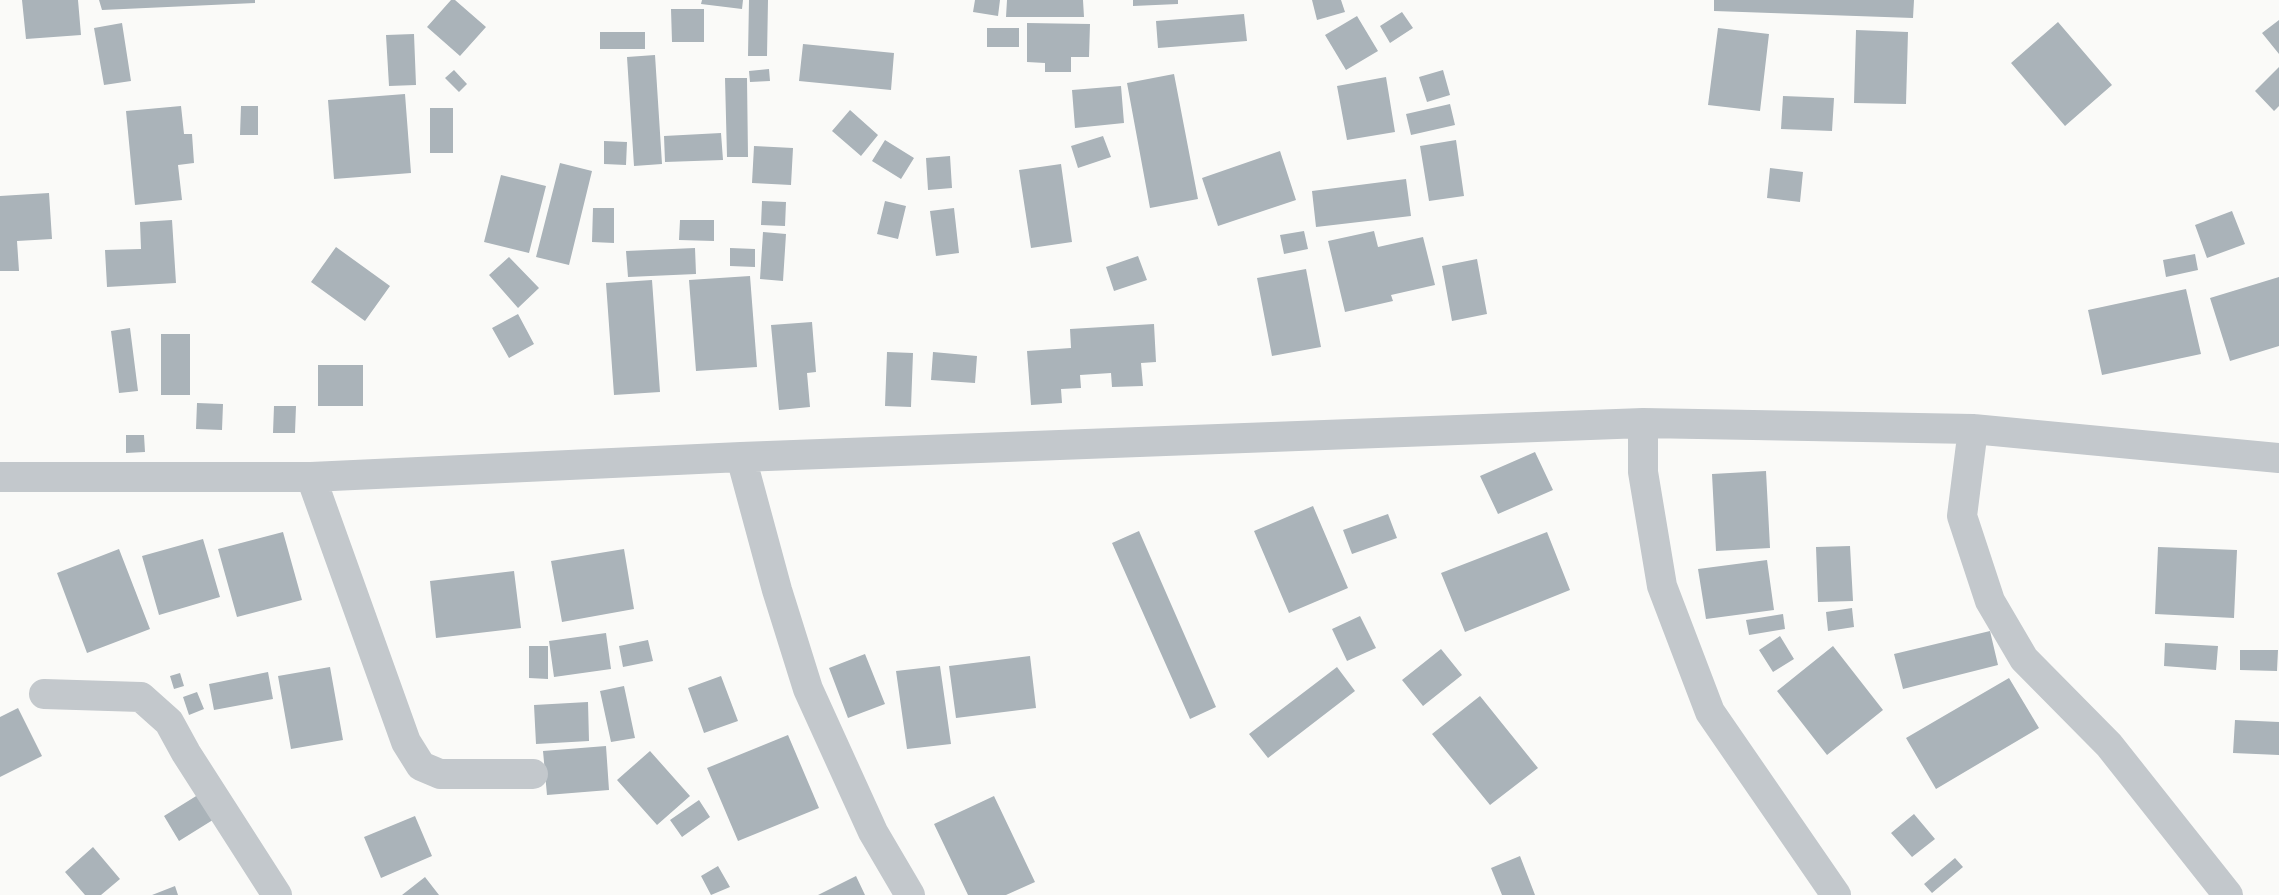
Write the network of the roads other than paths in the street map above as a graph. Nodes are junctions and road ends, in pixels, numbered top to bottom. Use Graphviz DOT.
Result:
graph roads {
  1 [pos="1643,422"];
  2 [pos="1973,429"];
  3 [pos="741,457"];
  4 [pos="2279,458"];
  5 [pos="0,477"];
  6 [pos="311,477"];
  7 [pos="44,694"];
  8 [pos="533,774"];
  9 [pos="277,895"];
  10 [pos="910,895"];
  11 [pos="1836,895"];
  12 [pos="2228,895"];
  1 -- 2 [label="street"];
  1 -- 3 [label="street"];
  1 -- 11 [label="street"];
  2 -- 4 [label="street"];
  2 -- 12 [label="street"];
  3 -- 6 [label="street"];
  3 -- 10 [label="street"];
  5 -- 6 [label="street"];
  6 -- 8 [label="street"];
  7 -- 9 [label="street"];
}
